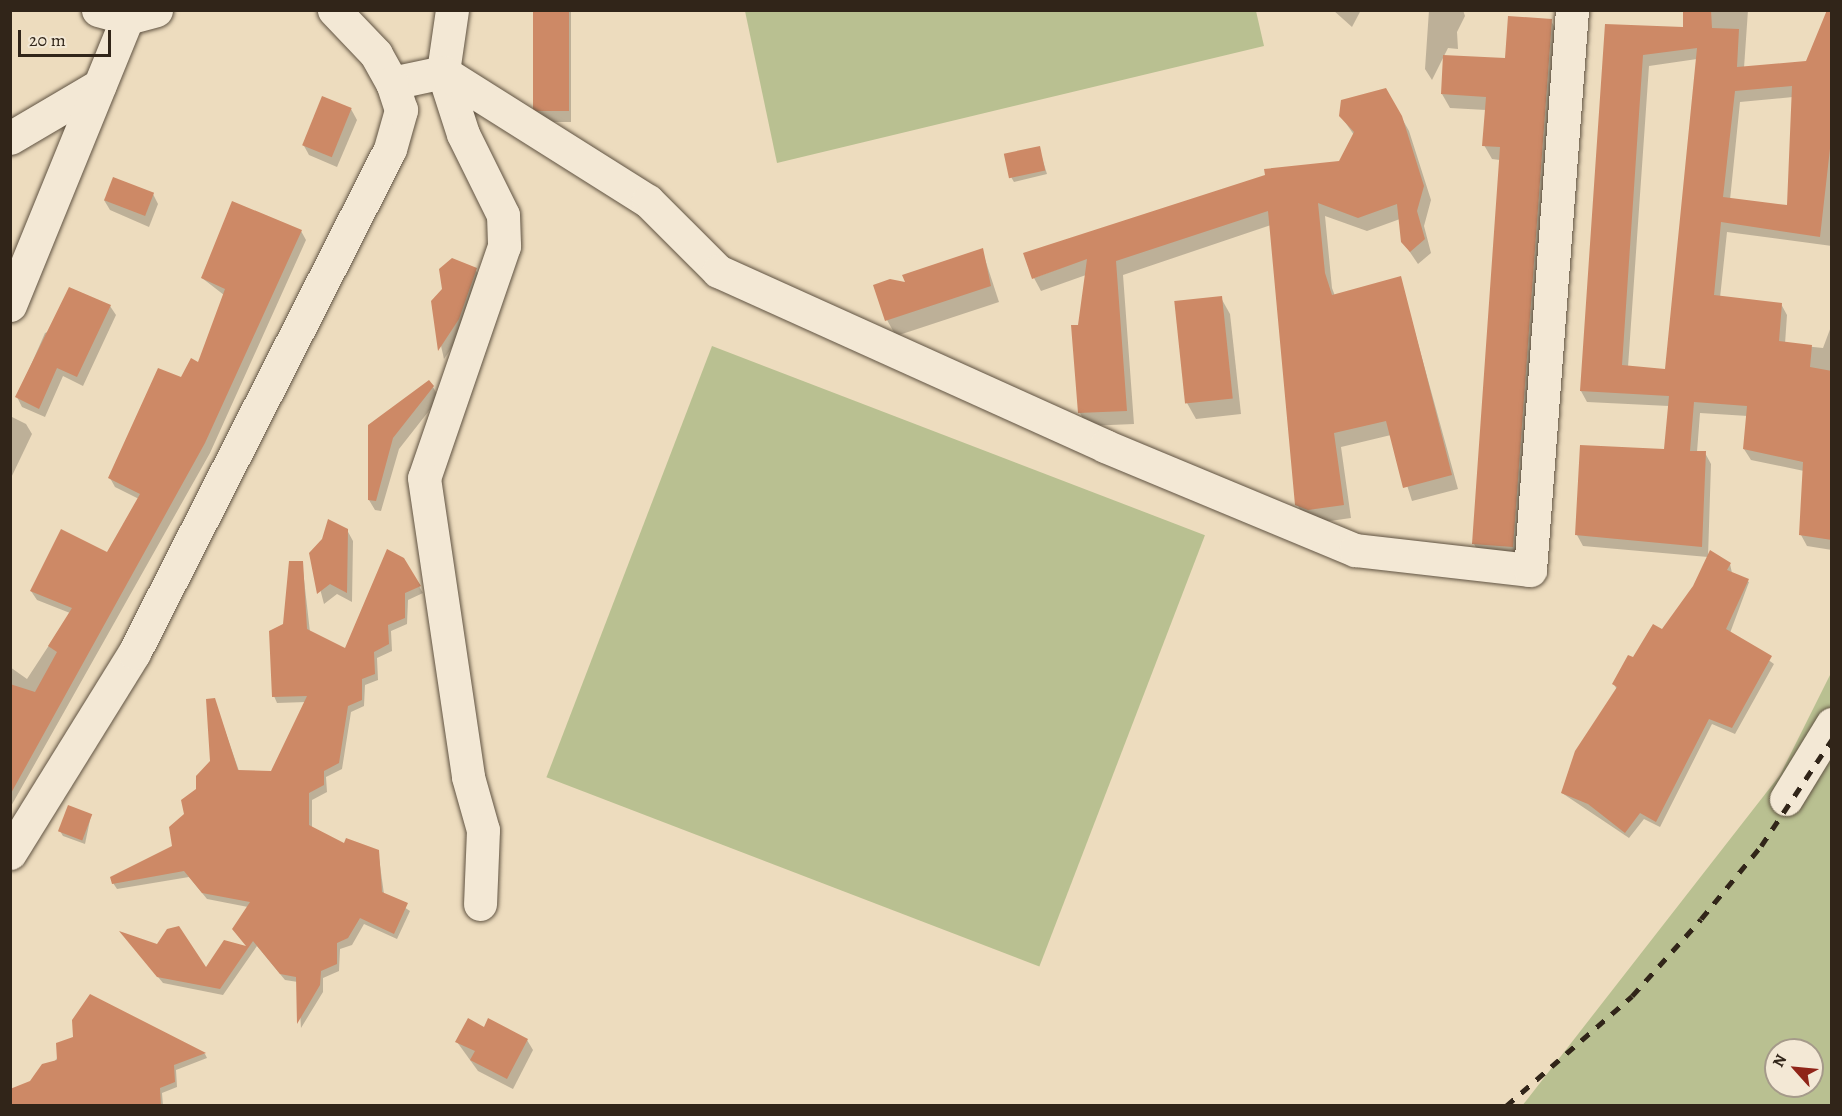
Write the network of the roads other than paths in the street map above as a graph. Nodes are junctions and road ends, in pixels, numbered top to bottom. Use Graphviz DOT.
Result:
graph roads {
  1 [pos="334,10"];
  2 [pos="452,10"];
  3 [pos="1572,10"];
  4 [pos="127,13"];
  5 [pos="443,72"];
  6 [pos="392,83"];
  7 [pos="100,85"];
  8 [pos="10,138"];
  9 [pos="10,305"];
  10 [pos="1832,724"];
  11 [pos="1786,798"];
  12 [pos="10,853"];
  13 [pos="480,904"];
  1 -- 6 [label="street"];
  2 -- 5 [label="street"];
  3 -- 5 [label="street"];
  4 -- 7 [label="street"];
  5 -- 6 [label="street"];
  5 -- 13 [label="street"];
  6 -- 12 [label="street"];
  7 -- 8 [label="street"];
  7 -- 9 [label="street"];
  10 -- 11 [label="street"];
}
